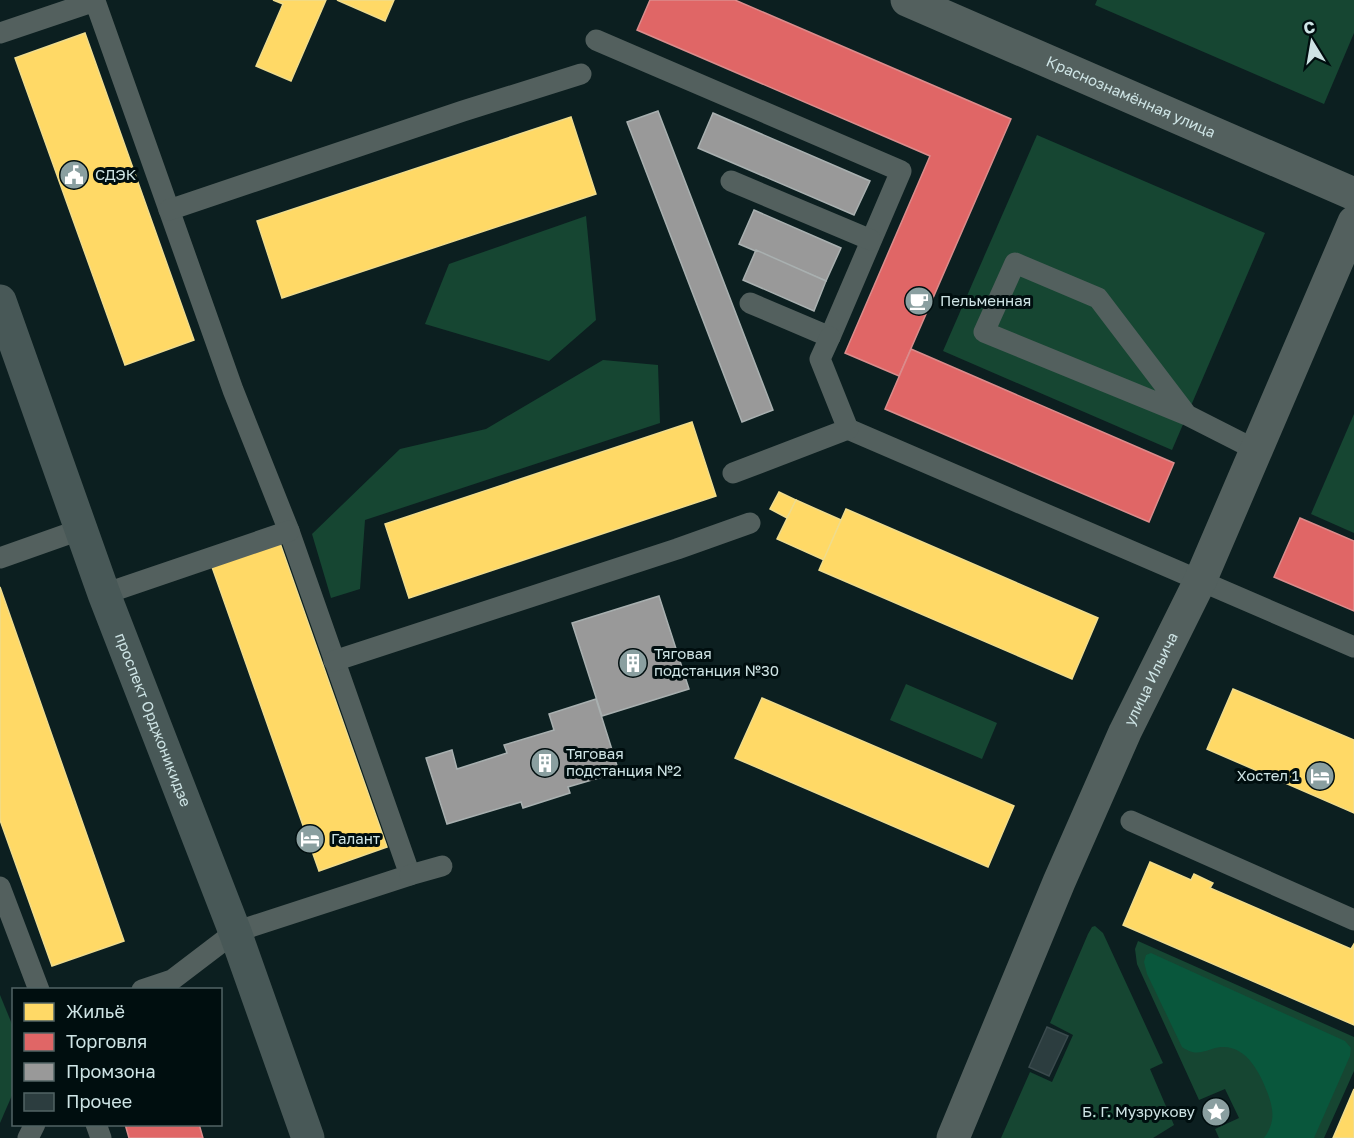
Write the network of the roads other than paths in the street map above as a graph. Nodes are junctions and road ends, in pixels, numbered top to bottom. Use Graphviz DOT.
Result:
graph roads {
  1 [pos="907,0"];
  2 [pos="0,33"];
  3 [pos="596,40"];
  4 [pos="581,74"];
  5 [pos="731,181"];
  6 [pos="1354,194"];
  7 [pos="169,210"];
  8 [pos="1354,222"];
  9 [pos="871,240"];
  10 [pos="0,301"];
  11 [pos="750,303"];
  12 [pos="830,337"];
  13 [pos="1187,415"];
  14 [pos="848,429"];
  15 [pos="1257,450"];
  16 [pos="733,473"];
  17 [pos="750,523"];
  18 [pos="82,529"];
  19 [pos="289,531"];
  20 [pos="0,558"];
  21 [pos="1200,581"];
  22 [pos="105,594"];
  23 [pos="1354,647"];
  24 [pos="334,661"];
  25 [pos="1131,821"];
  26 [pos="442,866"];
  27 [pos="410,875"];
  28 [pos="0,887"];
  29 [pos="1354,920"];
  30 [pos="235,932"];
  31 [pos="38,988"];
  32 [pos="148,988"];
  33 [pos="308,1138"];
  34 [pos="952,1138"];
  1 -- 6 [label="street, Краснознамённая улица"];
  2 -- 7 [label="lane"];
  3 -- 9 [label="lane"];
  4 -- 7 [label="lane"];
  5 -- 9 [label="lane"];
  7 -- 19 [label="lane"];
  8 -- 15 [label="street, улица Ильича"];
  9 -- 12 [label="lane"];
  10 -- 18 [label="street, проспект Орджоникидзе"];
  11 -- 12 [label="lane"];
  12 -- 14 [label="lane"];
  13 -- 13 [label="lane"];
  13 -- 15 [label="lane"];
  14 -- 16 [label="lane"];
  14 -- 21 [label="lane"];
  15 -- 21 [label="street, улица Ильича"];
  17 -- 24 [label="lane"];
  18 -- 20 [label="lane"];
  18 -- 22 [label="street, проспект Орджоникидзе"];
  19 -- 22 [label="lane"];
  19 -- 24 [label="lane"];
  21 -- 23 [label="lane"];
  21 -- 34 [label="street, улица Ильича"];
  22 -- 30 [label="street, проспект Орджоникидзе"];
  24 -- 27 [label="lane"];
  25 -- 29 [label="lane"];
  26 -- 27 [label="lane"];
  27 -- 30 [label="lane"];
  28 -- 31 [label="lane"];
  30 -- 32 [label="lane"];
  30 -- 33 [label="street, проспект Орджоникидзе"];
}
